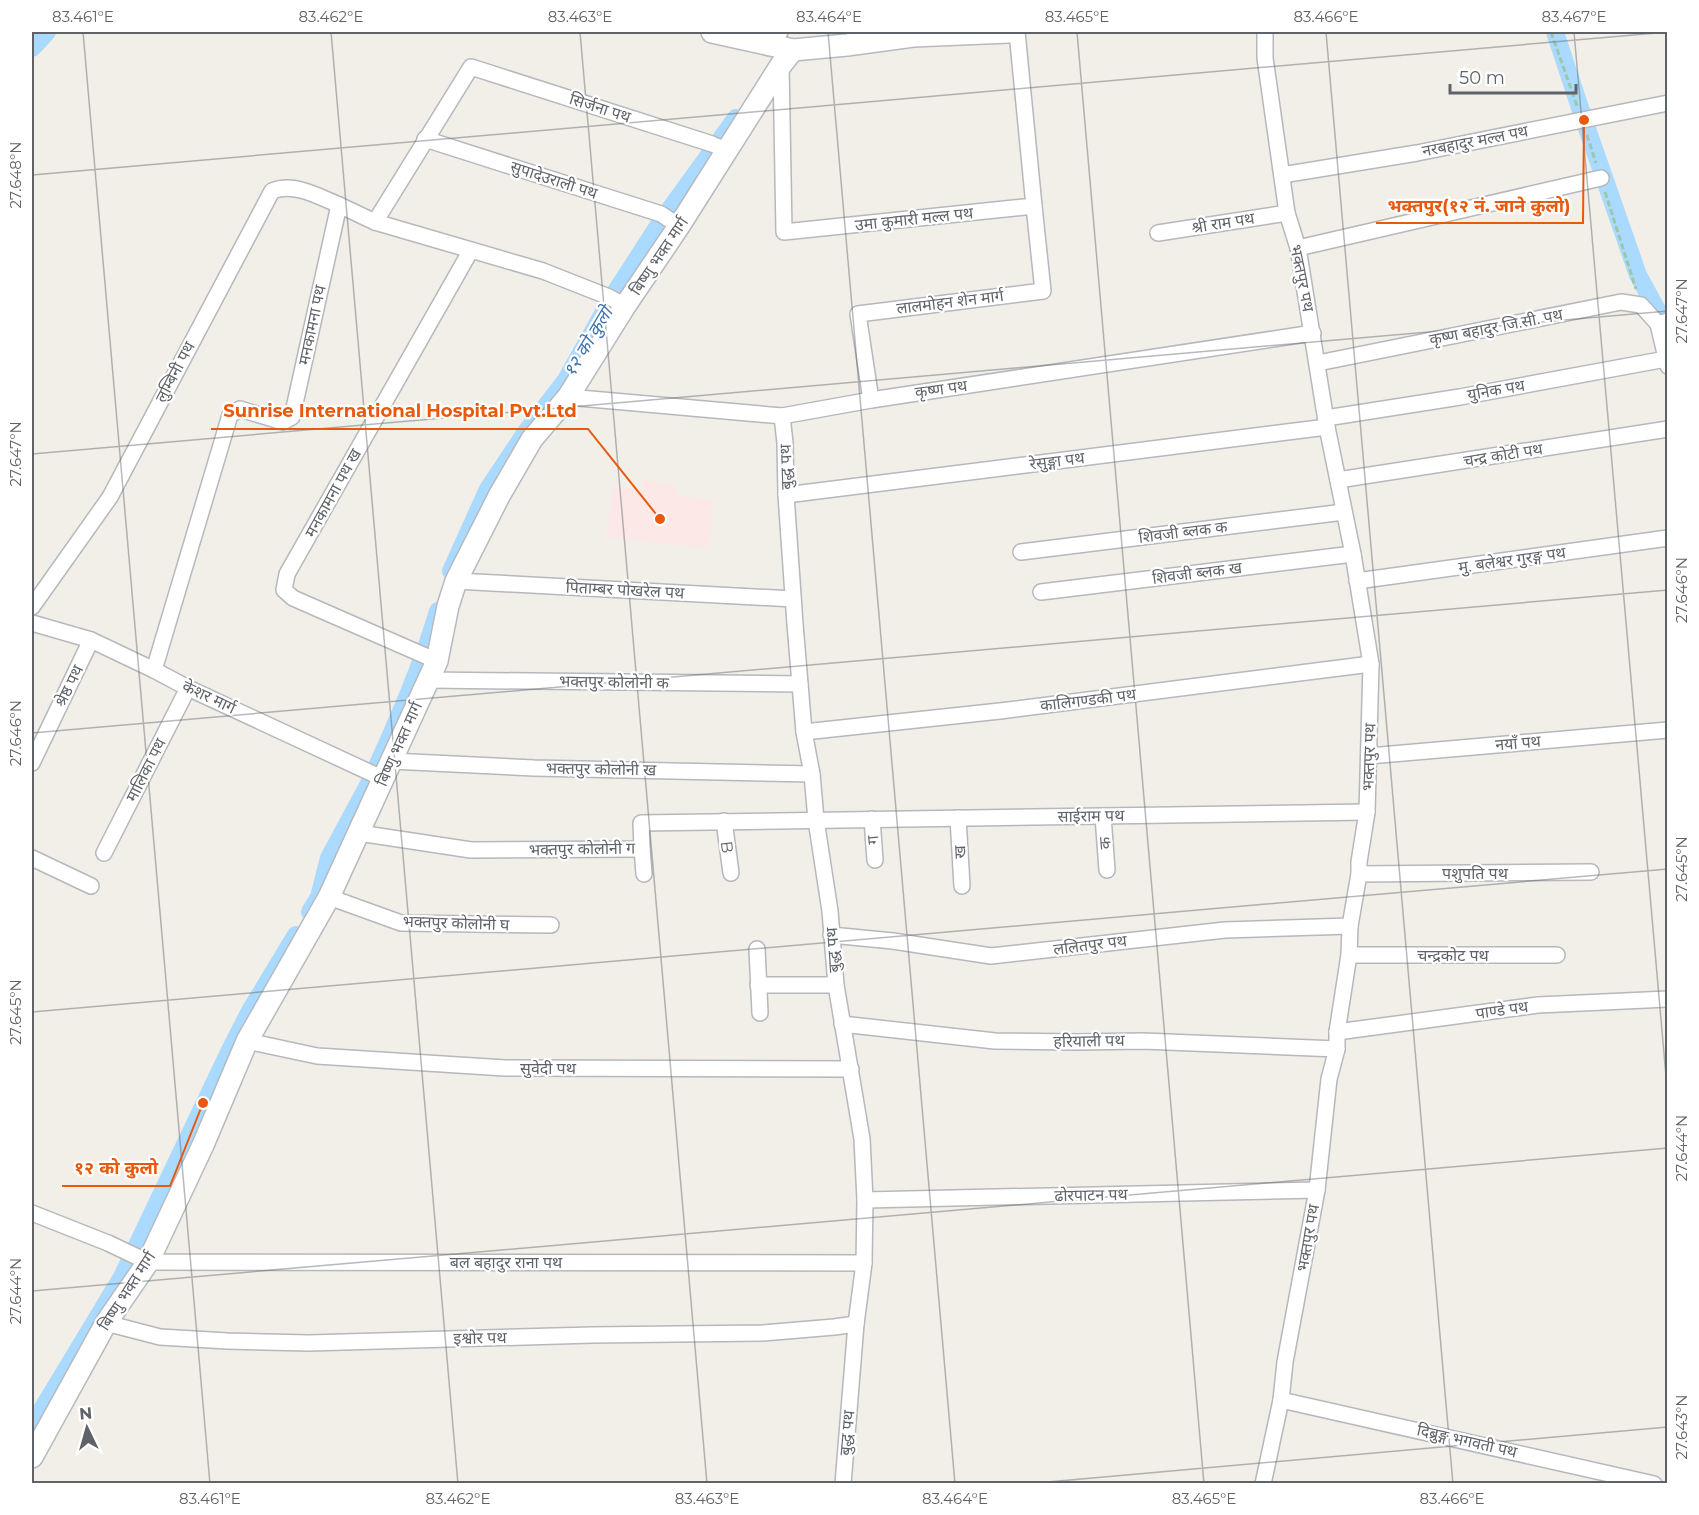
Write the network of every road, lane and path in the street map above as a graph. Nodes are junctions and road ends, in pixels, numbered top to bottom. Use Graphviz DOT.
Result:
graph roads {
  1 [pos="712,32"];
  2 [pos="1009,32"];
  3 [pos="1017,32"];
  4 [pos="1265,32"];
  5 [pos="775,38"];
  6 [pos="787,58"];
  7 [pos="1668,103"];
  8 [pos="425,139"];
  9 [pos="720,147"];
  10 [pos="1282,175"];
  11 [pos="1601,178"];
  12 [pos="339,205"];
  13 [pos="1034,206"];
  14 [pos="1287,213"];
  15 [pos="375,222"];
  16 [pos="680,226"];
  17 [pos="1158,233"];
  18 [pos="1298,248"];
  19 [pos="471,250"];
  20 [pos="617,302"];
  21 [pos="1662,323"];
  22 [pos="1313,333"];
  23 [pos="1667,362"];
  24 [pos="1318,363"];
  25 [pos="568,397"];
  26 [pos="871,399"];
  27 [pos="782,416"];
  28 [pos="1327,422"];
  29 [pos="1668,429"];
  30 [pos="1338,480"];
  31 [pos="786,495"];
  32 [pos="1344,512"];
  33 [pos="1668,538"];
  34 [pos="1021,552"];
  35 [pos="1353,554"];
  36 [pos="456,581"];
  37 [pos="1357,581"];
  38 [pos="1041,592"];
  39 [pos="793,599"];
  40 [pos="32,607"];
  41 [pos="32,622"];
  42 [pos="91,640"];
  43 [pos="1371,664"];
  44 [pos="434,667"];
  45 [pos="154,670"];
  46 [pos="800,684"];
  47 [pos="188,688"];
  48 [pos="1668,730"];
  49 [pos="804,732"];
  50 [pos="1369,756"];
  51 [pos="32,763"];
  52 [pos="380,772"];
  53 [pos="812,774"];
  54 [pos="1367,812"];
  55 [pos="1103,816"];
  56 [pos="958,818"];
  57 [pos="872,819"];
  58 [pos="816,820"];
  59 [pos="724,821"];
  60 [pos="359,833"];
  61 [pos="642,849"];
  62 [pos="104,853"];
  63 [pos="32,858"];
  64 [pos="875,860"];
  65 [pos="1107,870"];
  66 [pos="1590,872"];
  67 [pos="731,873"];
  68 [pos="644,874"];
  69 [pos="1359,874"];
  70 [pos="91,886"];
  71 [pos="962,886"];
  72 [pos="329,897"];
  73 [pos="551,925"];
  74 [pos="1350,926"];
  75 [pos="831,935"];
  76 [pos="757,949"];
  77 [pos="1349,955"];
  78 [pos="1557,955"];
  79 [pos="758,985"];
  80 [pos="836,985"];
  81 [pos="1668,999"];
  82 [pos="760,1013"];
  83 [pos="842,1024"];
  84 [pos="1337,1032"];
  85 [pos="248,1041"];
  86 [pos="1336,1049"];
  87 [pos="851,1069"];
  88 [pos="1317,1190"];
  89 [pos="865,1200"];
  90 [pos="32,1213"];
  91 [pos="148,1262"];
  92 [pos="864,1263"];
  93 [pos="106,1323"];
  94 [pos="856,1324"];
  95 [pos="1281,1400"];
  96 [pos="32,1456"];
  97 [pos="843,1484"];
  98 [pos="1263,1484"];
  99 [pos="1654,1484"];
  1 -- 5 [label="street"];
  2 -- 6 [label="street"];
  3 -- 13 [label="street"];
  4 -- 10 [label="street, भक्तपुर पथ"];
  5 -- 6 [label="street"];
  6 -- 9 [label="street, बिष्णु भक्त मार्ग"];
  6 -- 13 [label="street, उमा कुमारी मल्ल पथ"];
  7 -- 10 [label="street, नरबहादुर मल्ल पथ"];
  8 -- 9 [label="street, सिर्जना पथ"];
  8 -- 15 [label="street"];
  8 -- 16 [label="street, सुपादेउराली पथ"];
  9 -- 16 [label="street, बिष्णु भक्त मार्ग"];
  10 -- 14 [label="street, भक्तपुर पथ"];
  11 -- 18 [label="street"];
  12 -- 15 [label="street"];
  12 -- 40 [label="street, लुम्बिनी पथ"];
  12 -- 45 [label="street, मनकामना पथ"];
  13 -- 26 [label="street, लालमोहन शेन मार्ग"];
  14 -- 17 [label="street, श्री राम पथ"];
  14 -- 18 [label="street, भक्तपुर पथ"];
  15 -- 19 [label="street"];
  16 -- 20 [label="street, बिष्णु भक्त मार्ग"];
  18 -- 22 [label="street, भक्तपुर पथ"];
  19 -- 20 [label="street"];
  19 -- 44 [label="street, मनकामना पथ ख"];
  20 -- 25 [label="street, बिष्णु भक्त मार्ग"];
  21 -- 23 [label="street"];
  21 -- 24 [label="street, कृष्ण बहादुर जि.सी. पथ"];
  22 -- 24 [label="street, भक्तपुर पथ"];
  22 -- 26 [label="street, कृष्ण पथ"];
  23 -- 28 [label="street, युनिक पथ"];
  24 -- 28 [label="street, भक्तपुर पथ"];
  25 -- 27 [label="street, कृष्ण पथ"];
  25 -- 36 [label="street, बिष्णु भक्त मार्ग"];
  26 -- 27 [label="street, कृष्ण पथ"];
  27 -- 31 [label="street, बुद्ध पथ"];
  28 -- 30 [label="street, भक्तपुर पथ"];
  28 -- 31 [label="street, रेसुङ्गा पथ"];
  29 -- 30 [label="street, चन्द्र कोटी पथ"];
  30 -- 32 [label="street, भक्तपुर पथ"];
  31 -- 39 [label="street, बुद्ध पथ"];
  32 -- 34 [label="street, शिवजी ब्लक क"];
  32 -- 35 [label="street, भक्तपुर पथ"];
  33 -- 37 [label="street, मु. बलेश्वर गुरङ्ग पथ"];
  35 -- 37 [label="street, भक्तपुर पथ"];
  35 -- 38 [label="street, शिवजी ब्लक ख"];
  36 -- 39 [label="street, पिताम्बर पोखरेल पथ"];
  36 -- 44 [label="street, बिष्णु भक्त मार्ग"];
  37 -- 43 [label="street, भक्तपुर पथ"];
  39 -- 46 [label="street, बुद्ध पथ"];
  41 -- 42 [label="street, केशर मार्ग"];
  42 -- 45 [label="street, केशर मार्ग"];
  42 -- 51 [label="street, श्रेष्ठ पथ"];
  43 -- 49 [label="street, कालिगण्डकी पथ"];
  43 -- 50 [label="street, भक्तपुर पथ"];
  44 -- 46 [label="street, भक्तपुर कोलोनी क"];
  44 -- 52 [label="street, बिष्णु भक्त मार्ग"];
  45 -- 47 [label="street, केशर मार्ग"];
  46 -- 49 [label="street, बुद्ध पथ"];
  47 -- 52 [label="street, केशर मार्ग"];
  47 -- 62 [label="street, मालिका पथ"];
  48 -- 50 [label="street, नयाँ पथ"];
  49 -- 53 [label="street, बुद्ध पथ"];
  50 -- 54 [label="street, भक्तपुर पथ"];
  52 -- 53 [label="street, भक्तपुर कोलोनी ख"];
  52 -- 60 [label="street, बिष्णु भक्त मार्ग"];
  53 -- 58 [label="street, बुद्ध पथ"];
  54 -- 55 [label="street, साईराम पथ"];
  54 -- 69 [label="street, भक्तपुर पथ"];
  55 -- 56 [label="street, साईराम पथ"];
  55 -- 65 [label="street, क"];
  56 -- 57 [label="street, साईराम पथ"];
  56 -- 71 [label="street, ख"];
  57 -- 58 [label="street, साईराम पथ"];
  57 -- 64 [label="street, ग"];
  58 -- 59 [label="street, भक्तपुर कोलोनी ग"];
  58 -- 75 [label="street, बुद्ध पथ"];
  59 -- 61 [label="street, भक्तपुर कोलोनी ग"];
  59 -- 67 [label="street, B"];
  60 -- 61 [label="street, भक्तपुर कोलोनी ग"];
  60 -- 72 [label="street, बिष्णु भक्त मार्ग"];
  61 -- 68 [label="street"];
  63 -- 70 [label="street"];
  66 -- 69 [label="street, पशुपति पथ"];
  69 -- 74 [label="street, भक्तपुर पथ"];
  72 -- 73 [label="street, भक्तपुर कोलोनी घ"];
  72 -- 85 [label="street, बिष्णु भक्त मार्ग"];
  74 -- 75 [label="street, ललितपुर पथ"];
  74 -- 77 [label="street, भक्तपुर पथ"];
  75 -- 80 [label="street, बुद्ध पथ"];
  76 -- 79 [label="street"];
  77 -- 78 [label="street, चन्द्रकोट पथ"];
  77 -- 84 [label="street, भक्तपुर पथ"];
  79 -- 80 [label="street"];
  79 -- 82 [label="street"];
  80 -- 83 [label="street, बुद्ध पथ"];
  81 -- 84 [label="street, पाण्डे पथ"];
  83 -- 86 [label="street, हरियाली पथ"];
  83 -- 87 [label="street, बुद्ध पथ"];
  84 -- 86 [label="street, भक्तपुर पथ"];
  85 -- 87 [label="street, सुवेदी पथ"];
  85 -- 91 [label="street, बिष्णु भक्त मार्ग"];
  86 -- 88 [label="street, भक्तपुर पथ"];
  87 -- 89 [label="street, बुद्ध पथ"];
  88 -- 89 [label="street, ढोरपाटन पथ"];
  88 -- 95 [label="street, भक्तपुर पथ"];
  89 -- 92 [label="street, बुद्ध पथ"];
  90 -- 91 [label="street"];
  91 -- 92 [label="street, बल बहादुर राना पथ"];
  91 -- 93 [label="street, बिष्णु भक्त मार्ग"];
  92 -- 94 [label="street, बुद्ध पथ"];
  93 -- 94 [label="street, इश्वोर पथ"];
  93 -- 96 [label="street, बिष्णु भक्त मार्ग"];
  94 -- 97 [label="street, बुद्ध पथ"];
  95 -- 98 [label="street, भक्तपुर पथ"];
  95 -- 99 [label="street, दिब्रुङ्ग भगवती पथ"];
}
